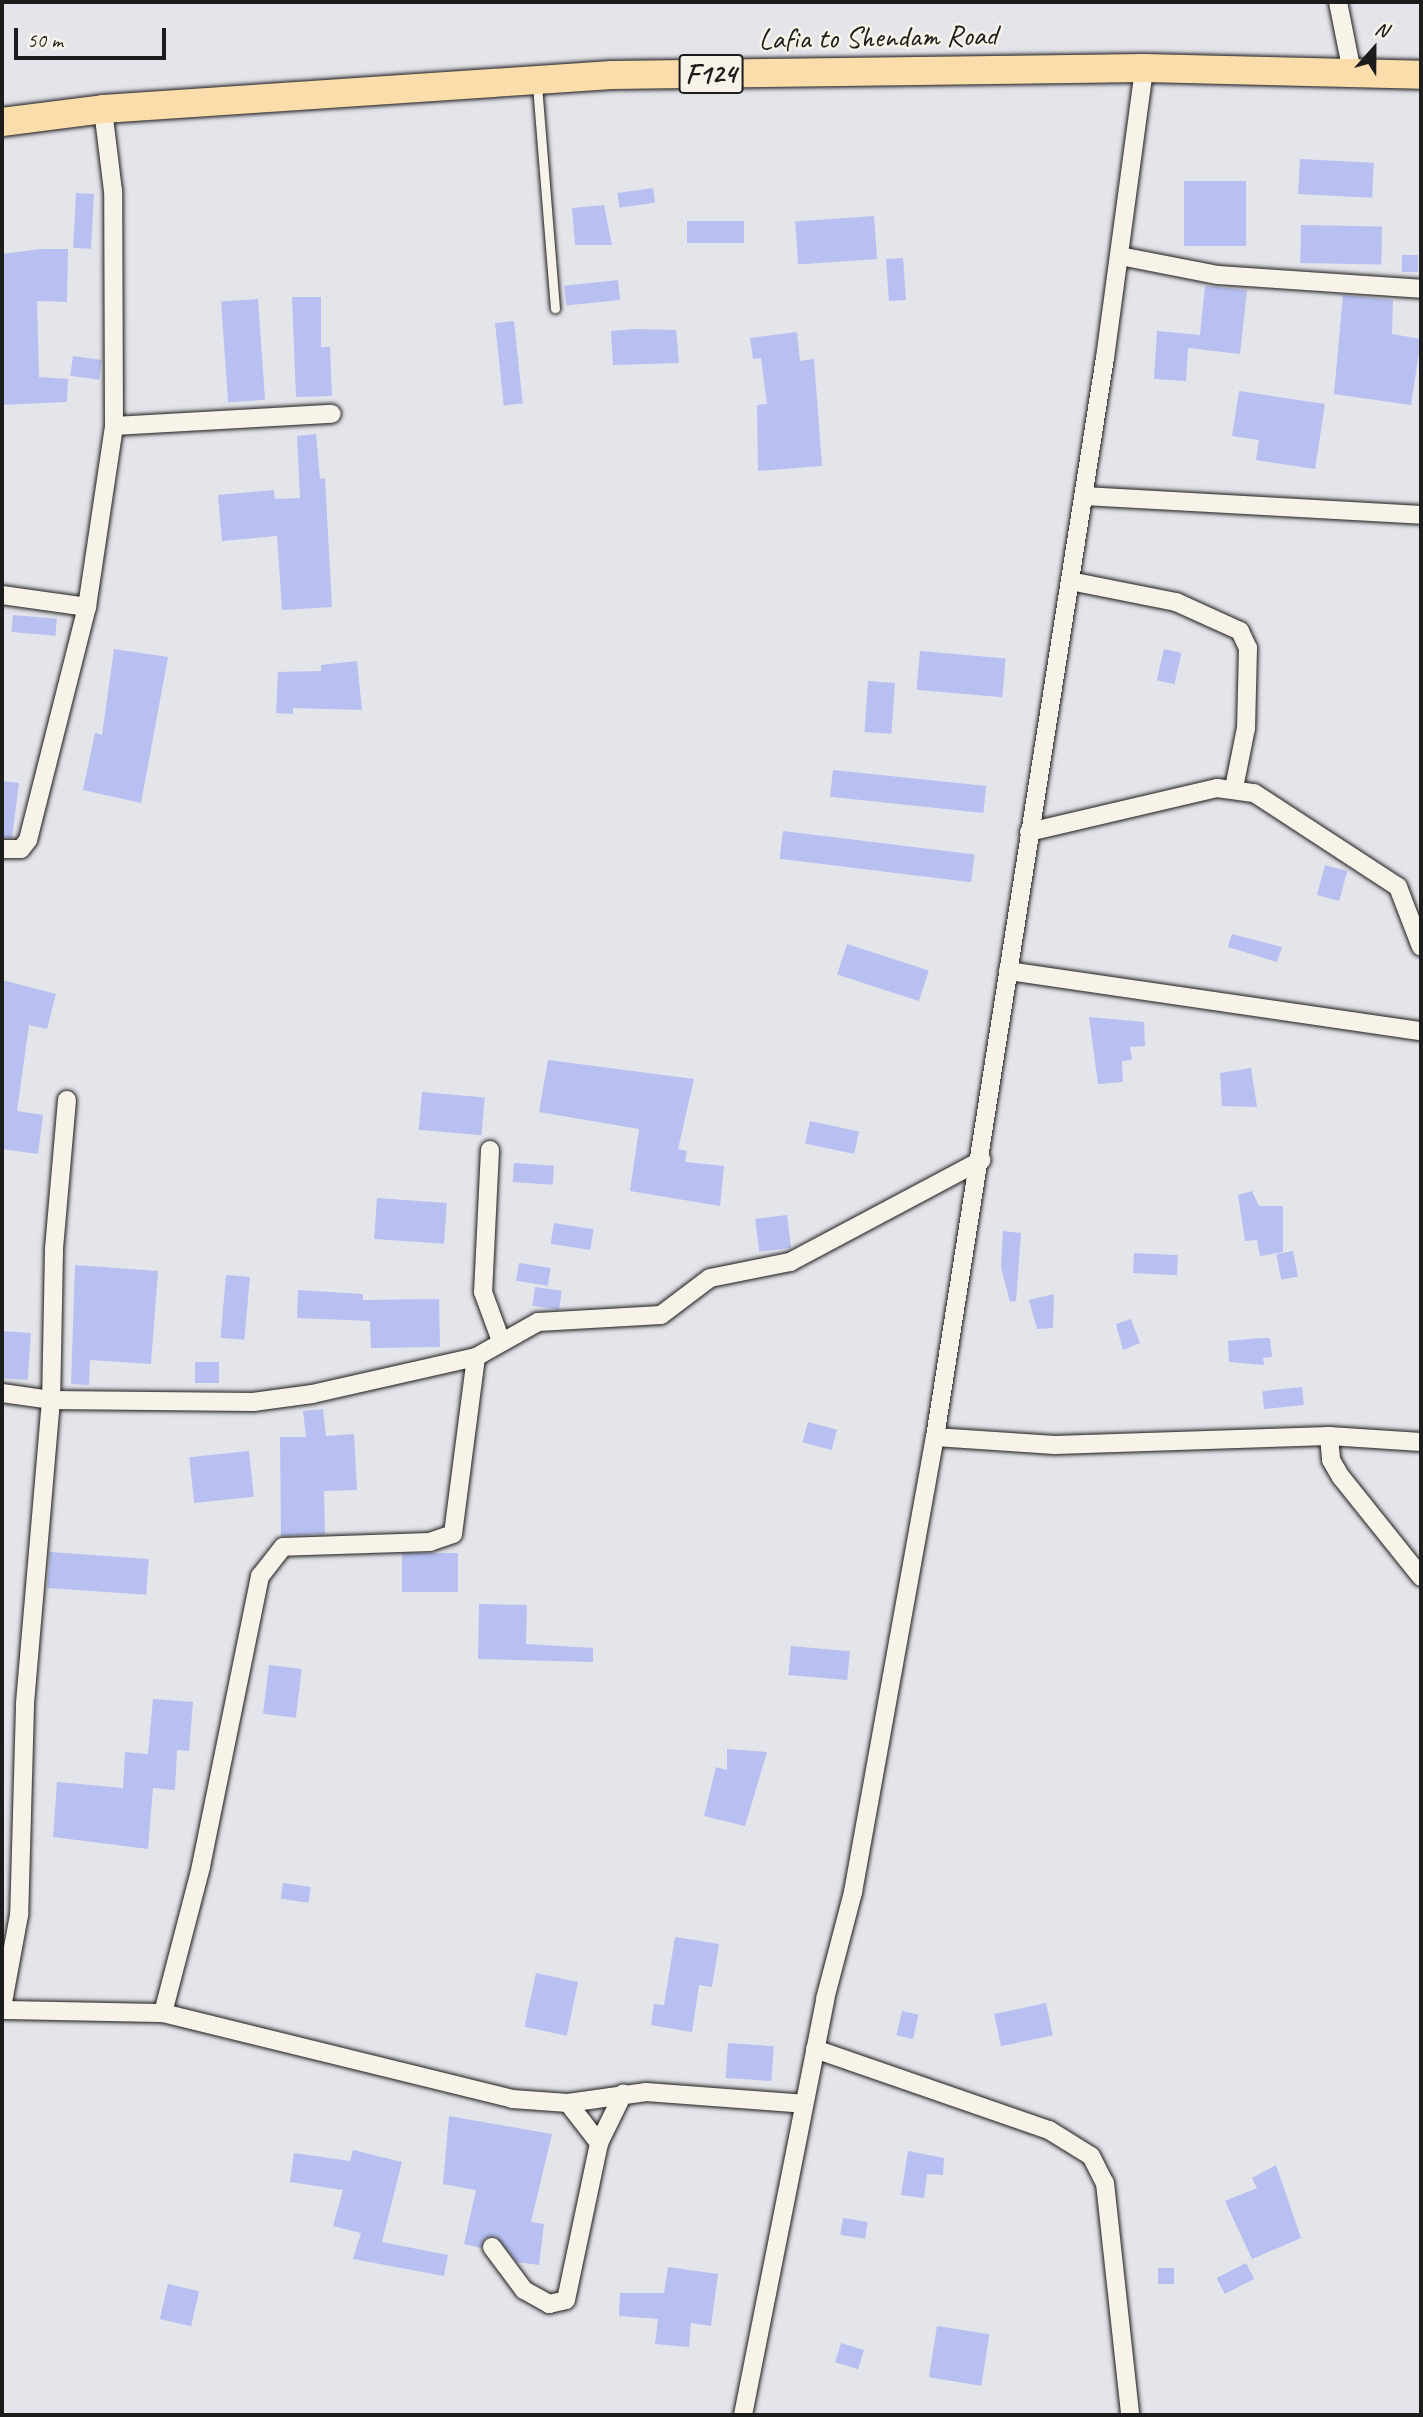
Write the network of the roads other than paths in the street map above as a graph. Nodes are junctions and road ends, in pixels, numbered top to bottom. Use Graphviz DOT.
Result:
graph roads {
  1 [pos="1338,2"];
  2 [pos="1144,68"];
  3 [pos="1352,72"];
  4 [pos="1421,75"];
  5 [pos="537,80"];
  6 [pos="103,110"];
  7 [pos="2,122"];
  8 [pos="1120,256"];
  9 [pos="1421,289"];
  10 [pos="555,308"];
  11 [pos="332,414"];
  12 [pos="114,426"];
  13 [pos="1084,496"];
  14 [pos="1421,515"];
  15 [pos="1070,581"];
  16 [pos="2,596"];
  17 [pos="87,607"];
  18 [pos="1234,788"];
  19 [pos="1029,832"];
  20 [pos="2,849"];
  21 [pos="1421,947"];
  22 [pos="1008,971"];
  23 [pos="1421,1031"];
  24 [pos="67,1100"];
  25 [pos="490,1150"];
  26 [pos="982,1160"];
  27 [pos="501,1342"];
  28 [pos="476,1357"];
  29 [pos="2,1393"];
  30 [pos="51,1400"];
  31 [pos="1329,1436"];
  32 [pos="935,1437"];
  33 [pos="1421,1442"];
  34 [pos="1421,1577"];
  35 [pos="2,2009"];
  36 [pos="163,2013"];
  37 [pos="815,2049"];
  38 [pos="623,2094"];
  39 [pos="568,2103"];
  40 [pos="804,2104"];
  41 [pos="599,2143"];
  42 [pos="492,2247"];
  43 [pos="744,2415"];
  44 [pos="1130,2415"];
  1 -- 3 [label="street"];
  2 -- 3 [label="main road, Lafia to Shendam Road / F124"];
  2 -- 5 [label="main road, Lafia to Shendam Road / F124"];
  2 -- 8 [label="street"];
  3 -- 4 [label="main road, Lafia to Shendam Road / F124"];
  5 -- 6 [label="main road, Lafia to Shendam Road / F124"];
  5 -- 10 [label="lane"];
  6 -- 7 [label="main road, Lafia to Shendam Road / F124"];
  6 -- 12 [label="street"];
  8 -- 9 [label="street"];
  8 -- 13 [label="street"];
  11 -- 12 [label="street"];
  12 -- 17 [label="street"];
  13 -- 14 [label="street"];
  13 -- 15 [label="street"];
  15 -- 18 [label="street"];
  15 -- 19 [label="street"];
  16 -- 17 [label="street"];
  17 -- 20 [label="street"];
  18 -- 19 [label="street"];
  18 -- 21 [label="street"];
  19 -- 22 [label="street"];
  22 -- 23 [label="street"];
  22 -- 26 [label="street"];
  24 -- 30 [label="street"];
  25 -- 27 [label="street"];
  26 -- 27 [label="street"];
  26 -- 32 [label="street"];
  27 -- 28 [label="street"];
  28 -- 30 [label="street"];
  28 -- 36 [label="street"];
  29 -- 30 [label="street"];
  30 -- 35 [label="street"];
  31 -- 32 [label="street"];
  31 -- 33 [label="street"];
  31 -- 34 [label="street"];
  32 -- 37 [label="street"];
  35 -- 36 [label="street"];
  36 -- 39 [label="street"];
  37 -- 40 [label="street"];
  37 -- 44 [label="street"];
  38 -- 39 [label="street"];
  38 -- 40 [label="street"];
  38 -- 41 [label="street"];
  39 -- 41 [label="street"];
  40 -- 43 [label="street"];
  41 -- 42 [label="street"];
}
